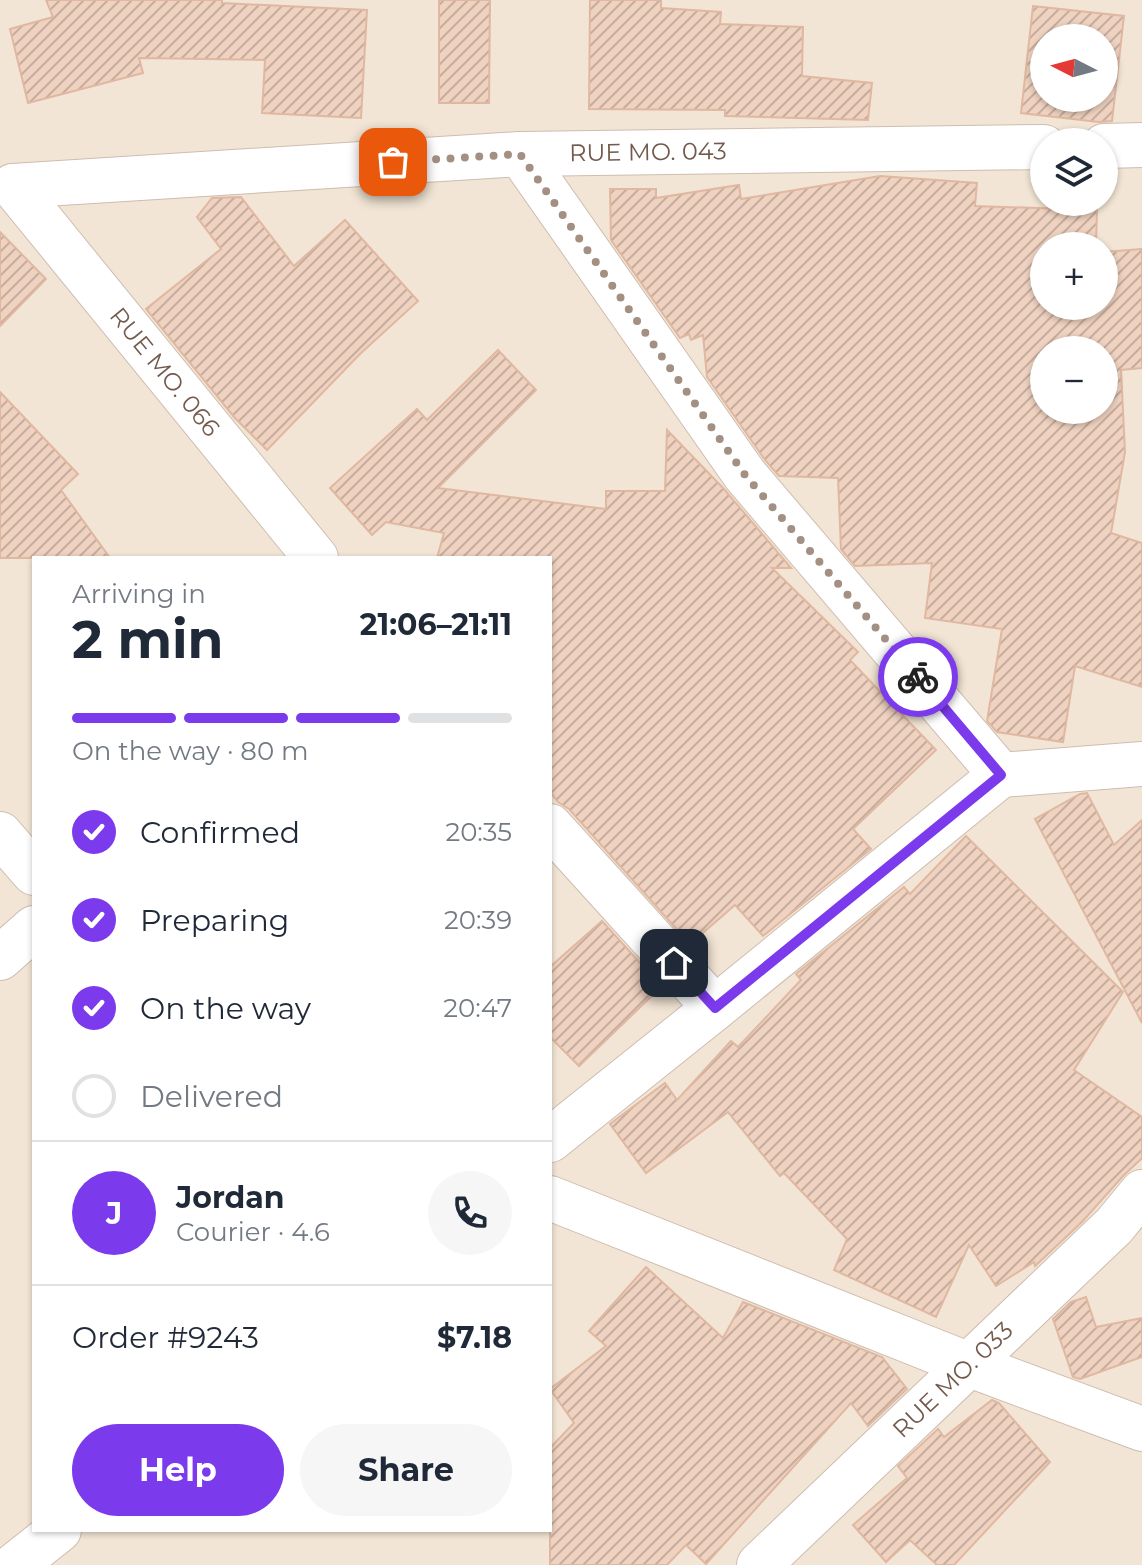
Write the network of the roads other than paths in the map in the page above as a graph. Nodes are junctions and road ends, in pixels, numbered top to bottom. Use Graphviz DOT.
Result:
graph roads {
  1 [pos="1142,145"];
  2 [pos="1118,146"];
  3 [pos="1030,147"];
  4 [pos="520,154"];
  5 [pos="13,186"];
  6 [pos="314,556"];
  7 [pos="1142,764"];
  8 [pos="1001,775"];
  9 [pos="552,828"];
  10 [pos="0,834"];
  11 [pos="32,871"];
  12 [pos="32,930"];
  13 [pos="0,958"];
  14 [pos="715,1008"];
  15 [pos="552,1138"];
  16 [pos="1142,1192"];
  17 [pos="552,1199"];
  18 [pos="967,1364"];
  19 [pos="1142,1429"];
  20 [pos="56,1532"];
  21 [pos="15,1565"];
  22 [pos="759,1565"];
  1 -- 2 [label="street"];
  3 -- 4 [label="street, RUE MO. 043"];
  4 -- 5 [label="street, RUE MO. 043"];
  4 -- 8 [label="street"];
  5 -- 6 [label="street, RUE MO. 066"];
  7 -- 8 [label="street"];
  8 -- 14 [label="street"];
  9 -- 14 [label="street"];
  10 -- 11 [label="street"];
  12 -- 13 [label="street"];
  14 -- 15 [label="street"];
  16 -- 18 [label="street, RUE MO. 033"];
  17 -- 18 [label="street"];
  18 -- 19 [label="street"];
  18 -- 22 [label="street, RUE MO. 033"];
  20 -- 21 [label="street"];
}
